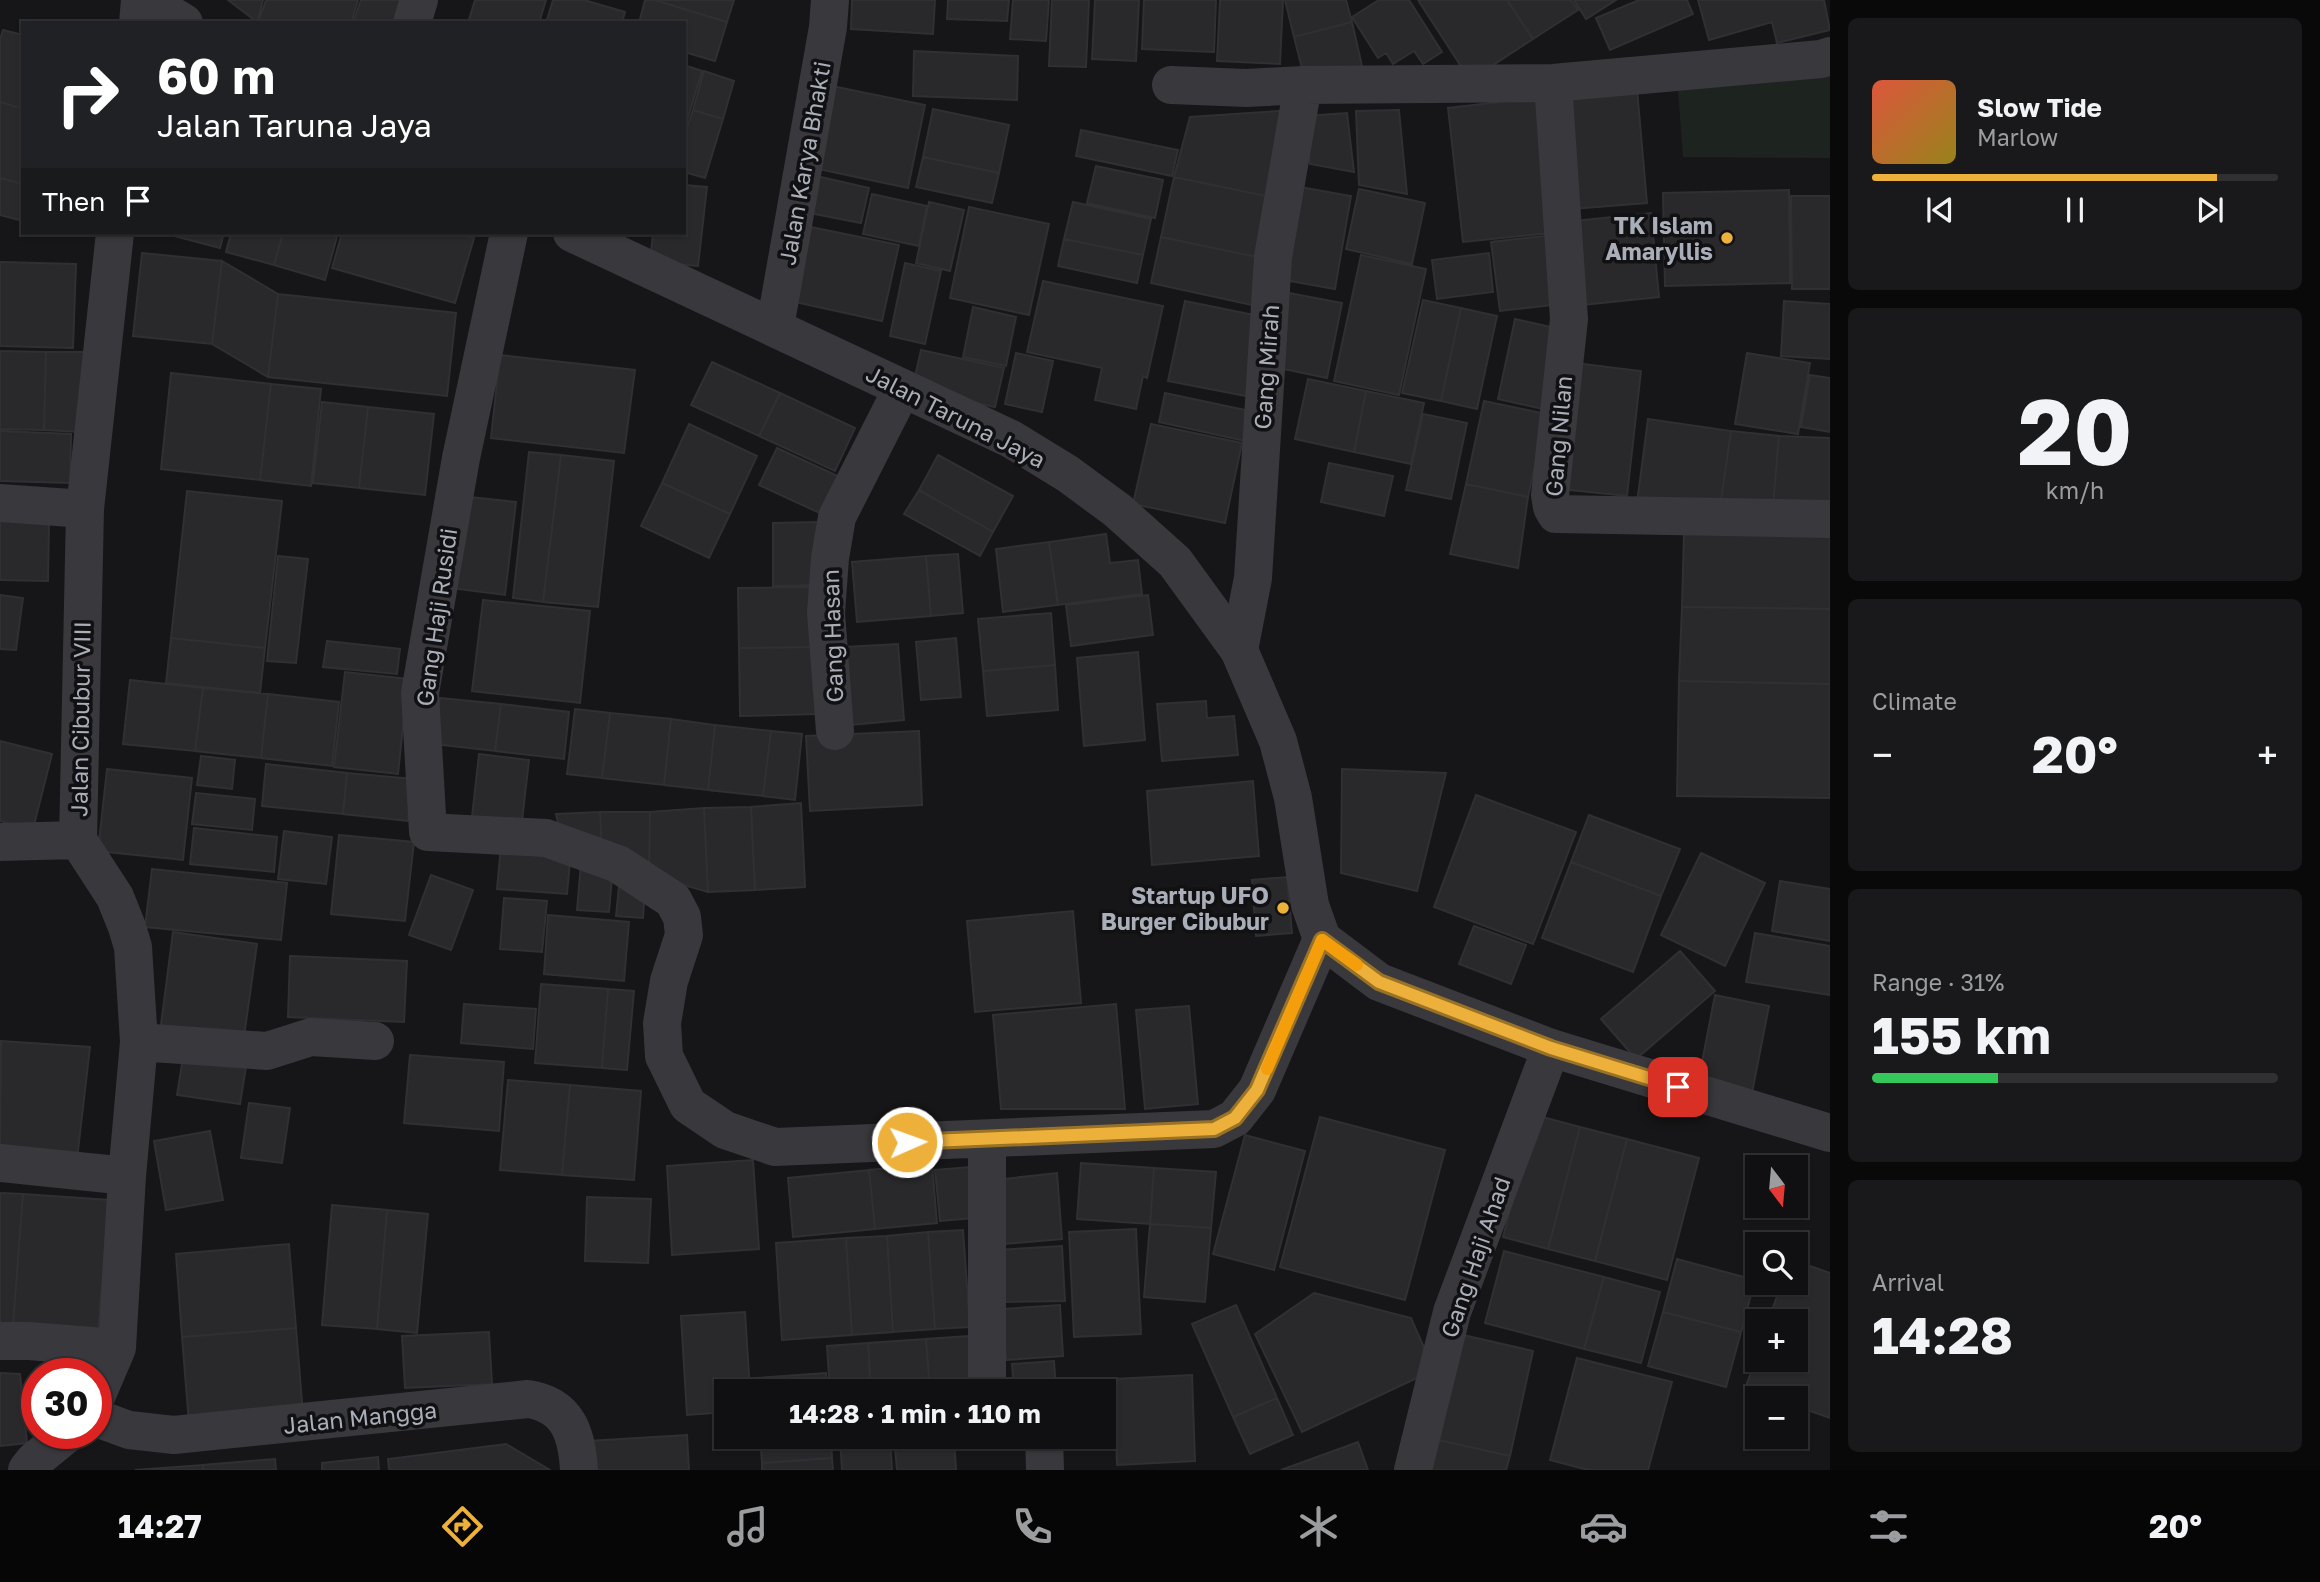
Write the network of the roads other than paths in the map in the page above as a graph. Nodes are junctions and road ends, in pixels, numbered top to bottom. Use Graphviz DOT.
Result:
graph roads {
  1 [pos="140,0"];
  2 [pos="147,0"];
  3 [pos="419,0"];
  4 [pos="830,0"];
  5 [pos="138,21"];
  6 [pos="181,21"];
  7 [pos="413,21"];
  8 [pos="1830,56"];
  9 [pos="1553,83"];
  10 [pos="1171,85"];
  11 [pos="1303,85"];
  12 [pos="115,235"];
  13 [pos="509,235"];
  14 [pos="576,235"];
  15 [pos="775,327"];
  16 [pos="902,389"];
  17 [pos="0,503"];
  18 [pos="85,509"];
  19 [pos="1830,519"];
  20 [pos="1239,650"];
  21 [pos="835,731"];
  22 [pos="78,839"];
  23 [pos="0,842"];
  24 [pos="1322,940"];
  25 [pos="375,1041"];
  26 [pos="139,1042"];
  27 [pos="1551,1048"];
  28 [pos="1830,1133"];
  29 [pos="987,1139"];
  30 [pos="0,1163"];
  31 [pos="127,1176"];
  32 [pos="0,1341"];
  33 [pos="117,1348"];
  34 [pos="112,1360"];
  35 [pos="987,1379"];
  36 [pos="112,1424"];
  37 [pos="49,1449"];
  38 [pos="1044,1449"];
  39 [pos="27,1470"];
  40 [pos="579,1470"];
  41 [pos="1045,1470"];
  42 [pos="1413,1470"];
  1 -- 5 [label="street"];
  2 -- 6 [label="street"];
  3 -- 7 [label="street"];
  4 -- 15 [label="street, Jalan Karya Bhakti"];
  8 -- 9 [label="street"];
  9 -- 11 [label="street"];
  9 -- 19 [label="street, Gang Nilan"];
  10 -- 11 [label="street"];
  11 -- 20 [label="street, Gang Mirah"];
  12 -- 18 [label="street, Jalan Cibubur VIII"];
  13 -- 29 [label="street, Gang Haji Rusidi"];
  14 -- 15 [label="street, Jalan Taruna Jaya"];
  15 -- 16 [label="street, Jalan Taruna Jaya"];
  16 -- 20 [label="street, Jalan Taruna Jaya"];
  16 -- 21 [label="street, Gang Hasan"];
  17 -- 18 [label="street"];
  18 -- 22 [label="street, Jalan Cibubur VIII"];
  20 -- 24 [label="street, Jalan Taruna Jaya"];
  22 -- 23 [label="street"];
  22 -- 26 [label="street, Jalan Cibubur VIII"];
  24 -- 27 [label="street"];
  24 -- 29 [label="street"];
  25 -- 26 [label="street"];
  26 -- 31 [label="street, Jalan Cibubur VIII"];
  27 -- 28 [label="street"];
  27 -- 42 [label="street, Gang Haji Ahad"];
  29 -- 35 [label="street"];
  30 -- 31 [label="street"];
  31 -- 33 [label="street, Jalan Cibubur VIII"];
  32 -- 33 [label="street"];
  33 -- 34 [label="street, Jalan Cibubur VIII"];
  36 -- 40 [label="street, Jalan Mangga"];
  37 -- 39 [label="street"];
  38 -- 41 [label="street"];
}
